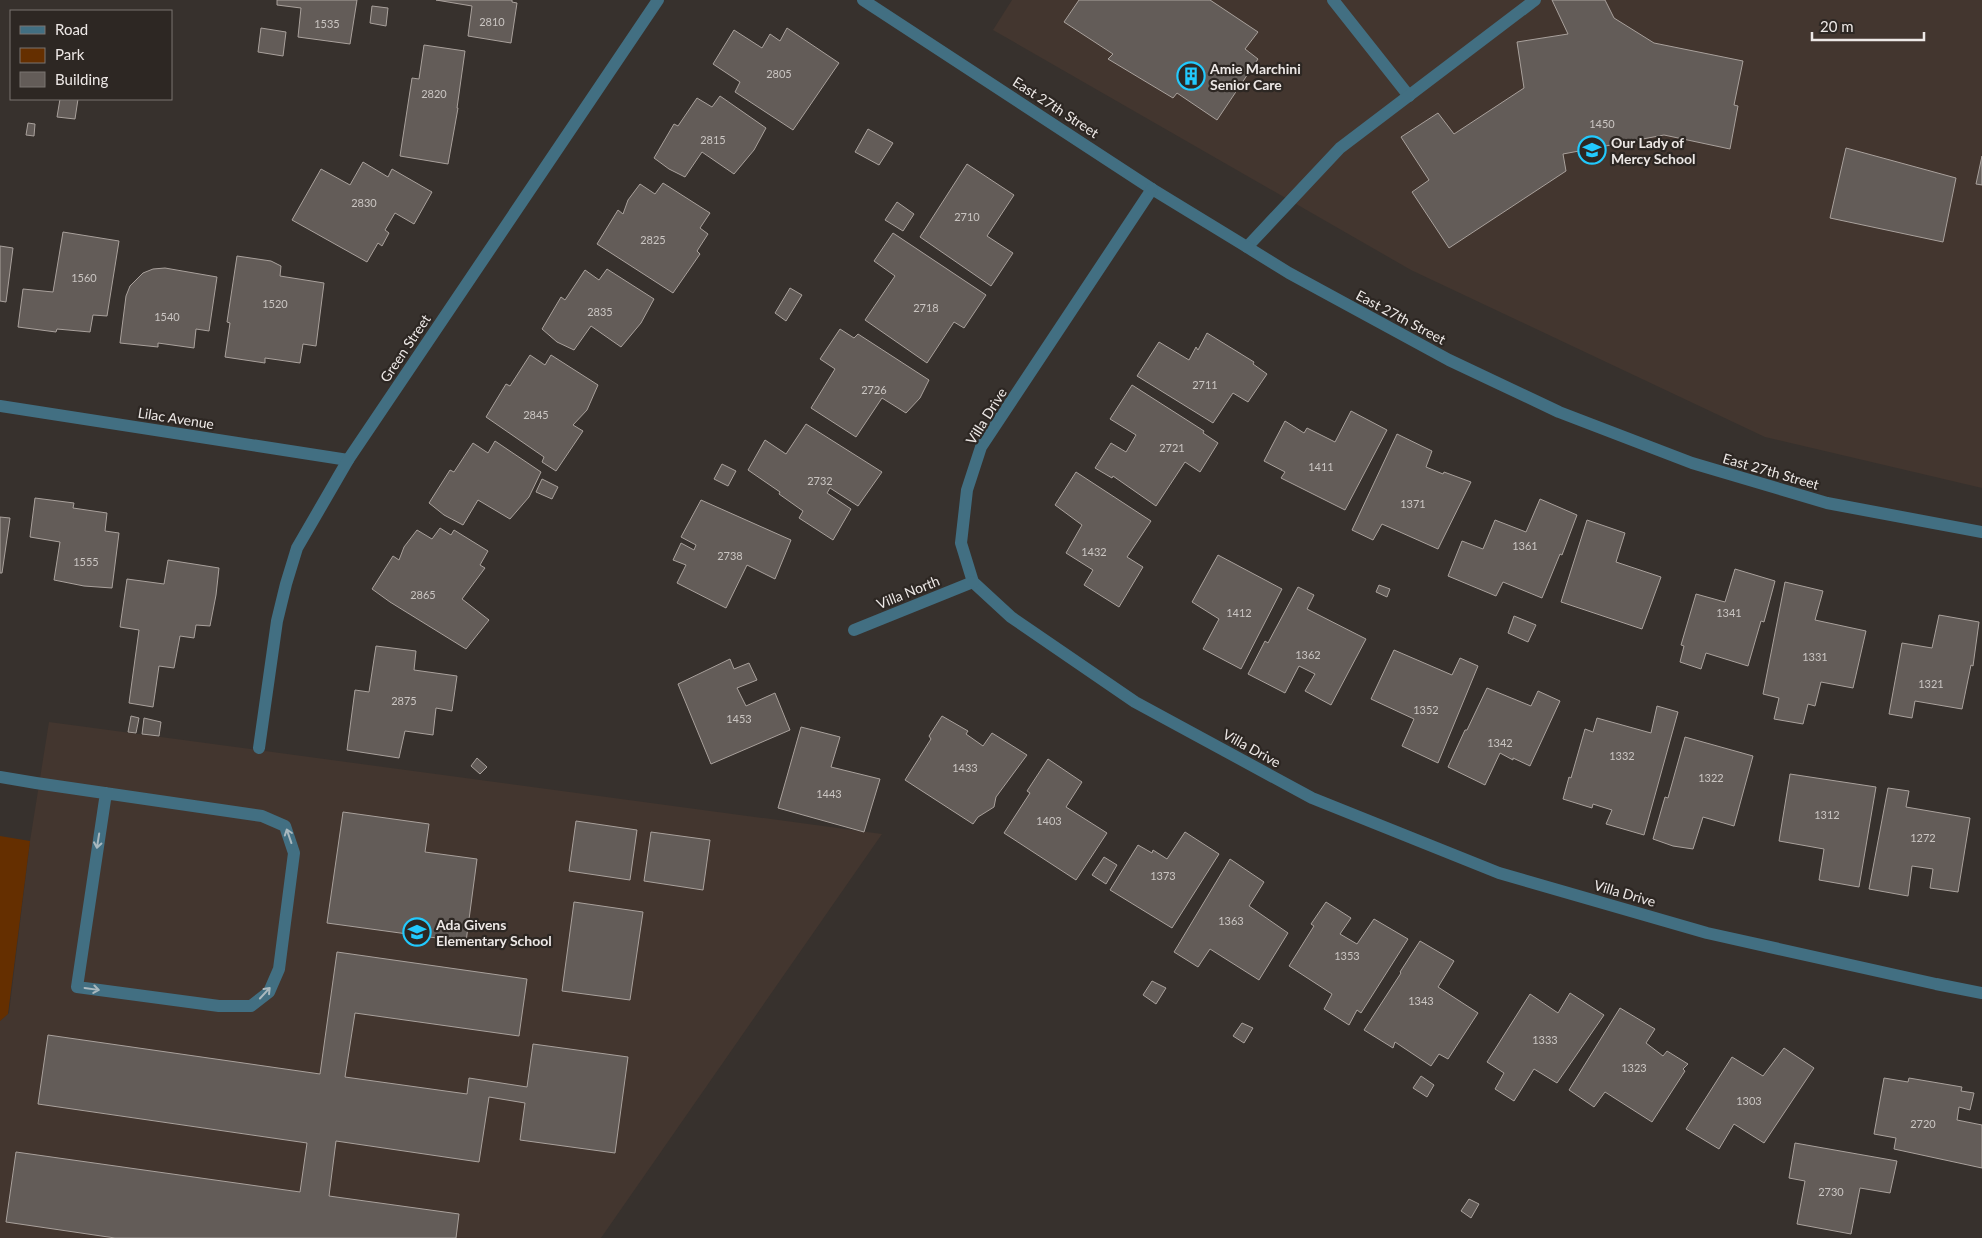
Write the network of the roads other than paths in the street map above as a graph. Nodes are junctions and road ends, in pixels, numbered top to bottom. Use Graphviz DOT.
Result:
graph roads {
  1 [pos="658,0"];
  2 [pos="863,0"];
  3 [pos="1333,0"];
  4 [pos="1535,0"];
  5 [pos="1409,96"];
  6 [pos="1152,189"];
  7 [pos="1246,247"];
  8 [pos="0,406"];
  9 [pos="348,460"];
  10 [pos="1982,532"];
  11 [pos="972,582"];
  12 [pos="854,630"];
  13 [pos="259,748"];
  14 [pos="0,778"];
  15 [pos="106,793"];
  16 [pos="1982,993"];
  1 -- 9 [label="street, Green Street"];
  2 -- 6 [label="street, East 27th Street"];
  3 -- 5 [label="street"];
  4 -- 5 [label="street"];
  5 -- 7 [label="street"];
  6 -- 7 [label="street, East 27th Street"];
  6 -- 11 [label="street, Villa Drive"];
  7 -- 10 [label="street, East 27th Street"];
  8 -- 9 [label="street, Lilac Avenue"];
  9 -- 13 [label="street, Green Street"];
  11 -- 12 [label="street, Villa North"];
  11 -- 16 [label="street, Villa Drive"];
  14 -- 15 [label="street"];
  15 -- 15 [label="street, one-way"];
}
